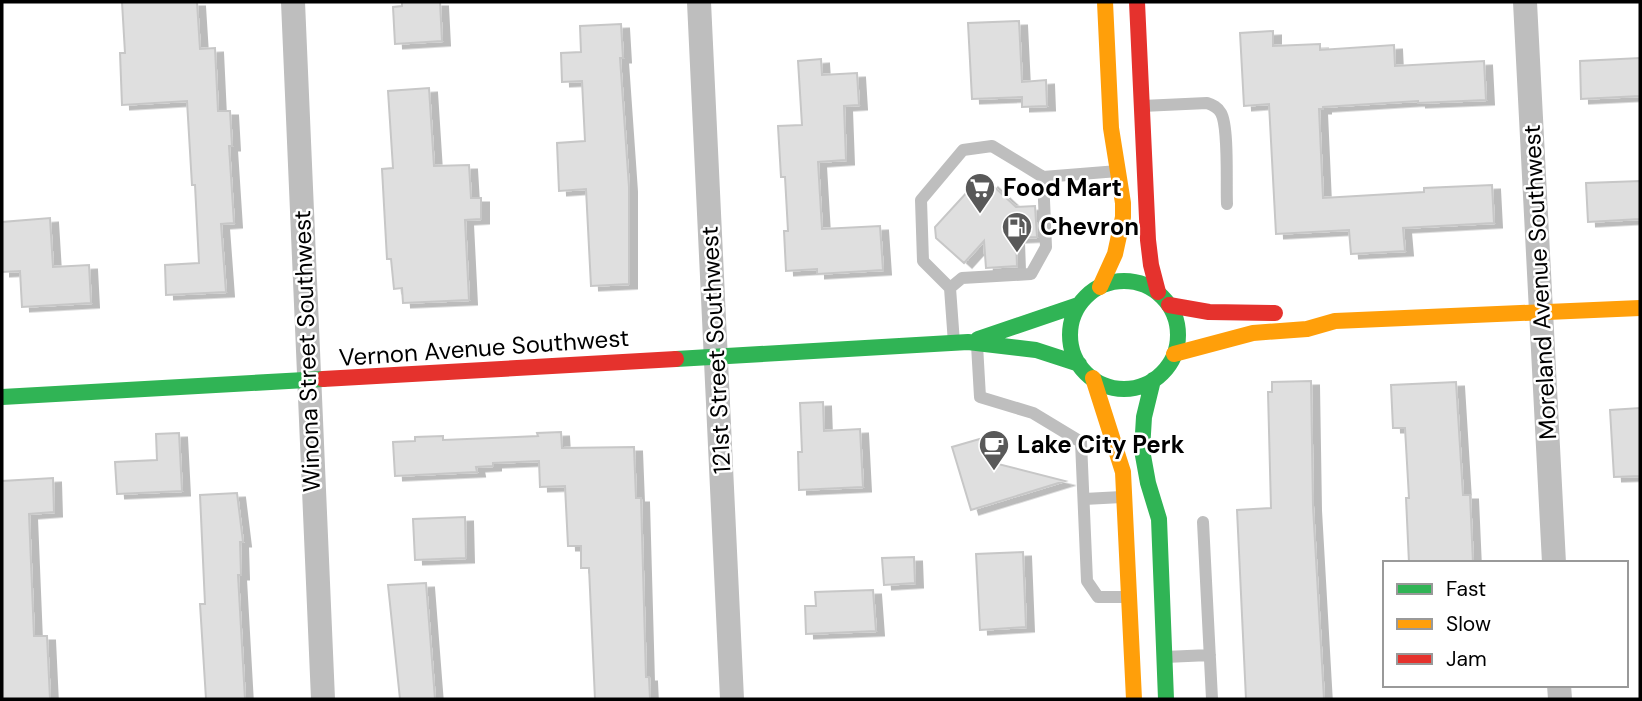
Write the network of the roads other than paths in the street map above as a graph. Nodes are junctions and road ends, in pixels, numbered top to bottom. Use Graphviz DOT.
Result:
graph roads {
  1 [pos="293,2"];
  2 [pos="699,2"];
  3 [pos="1105,2"];
  4 [pos="1137,2"];
  5 [pos="1525,2"];
  6 [pos="1142,106"];
  7 [pos="1118,171"];
  8 [pos="1043,177"];
  9 [pos="1227,204"];
  10 [pos="1100,287"];
  11 [pos="950,288"];
  12 [pos="1158,292"];
  13 [pos="1079,305"];
  14 [pos="1169,305"];
  15 [pos="1640,308"];
  16 [pos="1542,312"];
  17 [pos="1335,321"];
  18 [pos="967,343"];
  19 [pos="1174,354"];
  20 [pos="716,356"];
  21 [pos="1079,364"];
  22 [pos="1093,378"];
  23 [pos="1153,380"];
  24 [pos="307,381"];
  25 [pos="2,397"];
  26 [pos="1125,496"];
  27 [pos="1084,499"];
  28 [pos="1203,522"];
  29 [pos="1554,561"];
  30 [pos="1130,597"];
  31 [pos="1210,655"];
  32 [pos="1164,657"];
  33 [pos="323,699"];
  34 [pos="732,699"];
  35 [pos="1134,699"];
  36 [pos="1166,699"];
  37 [pos="1212,699"];
  1 -- 24 [label="street, Winona Street Southwest"];
  2 -- 20 [label="street, 121st Street Southwest"];
  3 -- 7 [label="street"];
  4 -- 6 [label="street"];
  5 -- 16 [label="street, Moreland Avenue Southwest"];
  6 -- 9 [label="lane"];
  6 -- 12 [label="street"];
  7 -- 8 [label="lane"];
  7 -- 10 [label="street"];
  8 -- 11 [label="lane"];
  8 -- 11 [label="lane"];
  10 -- 12 [label="street"];
  10 -- 13 [label="street"];
  11 -- 18 [label="lane"];
  12 -- 14 [label="street"];
  13 -- 18 [label="street, Vernon Avenue Southwest"];
  13 -- 21 [label="street"];
  14 -- 17 [label="street"];
  14 -- 19 [label="street"];
  15 -- 16 [label="street"];
  16 -- 17 [label="street"];
  16 -- 29 [label="street, Moreland Avenue Southwest"];
  17 -- 19 [label="street"];
  18 -- 20 [label="street, Vernon Avenue Southwest"];
  18 -- 21 [label="street, Vernon Avenue Southwest"];
  18 -- 27 [label="lane"];
  19 -- 23 [label="street"];
  20 -- 24 [label="street, Vernon Avenue Southwest"];
  20 -- 34 [label="street, 121st Street Southwest"];
  21 -- 22 [label="street"];
  22 -- 23 [label="street"];
  22 -- 26 [label="street"];
  23 -- 32 [label="street"];
  24 -- 25 [label="street, Vernon Avenue Southwest"];
  24 -- 33 [label="street, Winona Street Southwest"];
  26 -- 27 [label="lane"];
  26 -- 30 [label="street"];
  27 -- 30 [label="lane"];
  28 -- 31 [label="lane"];
  30 -- 35 [label="street"];
  31 -- 32 [label="lane"];
  31 -- 37 [label="lane"];
  32 -- 36 [label="street"];
}
